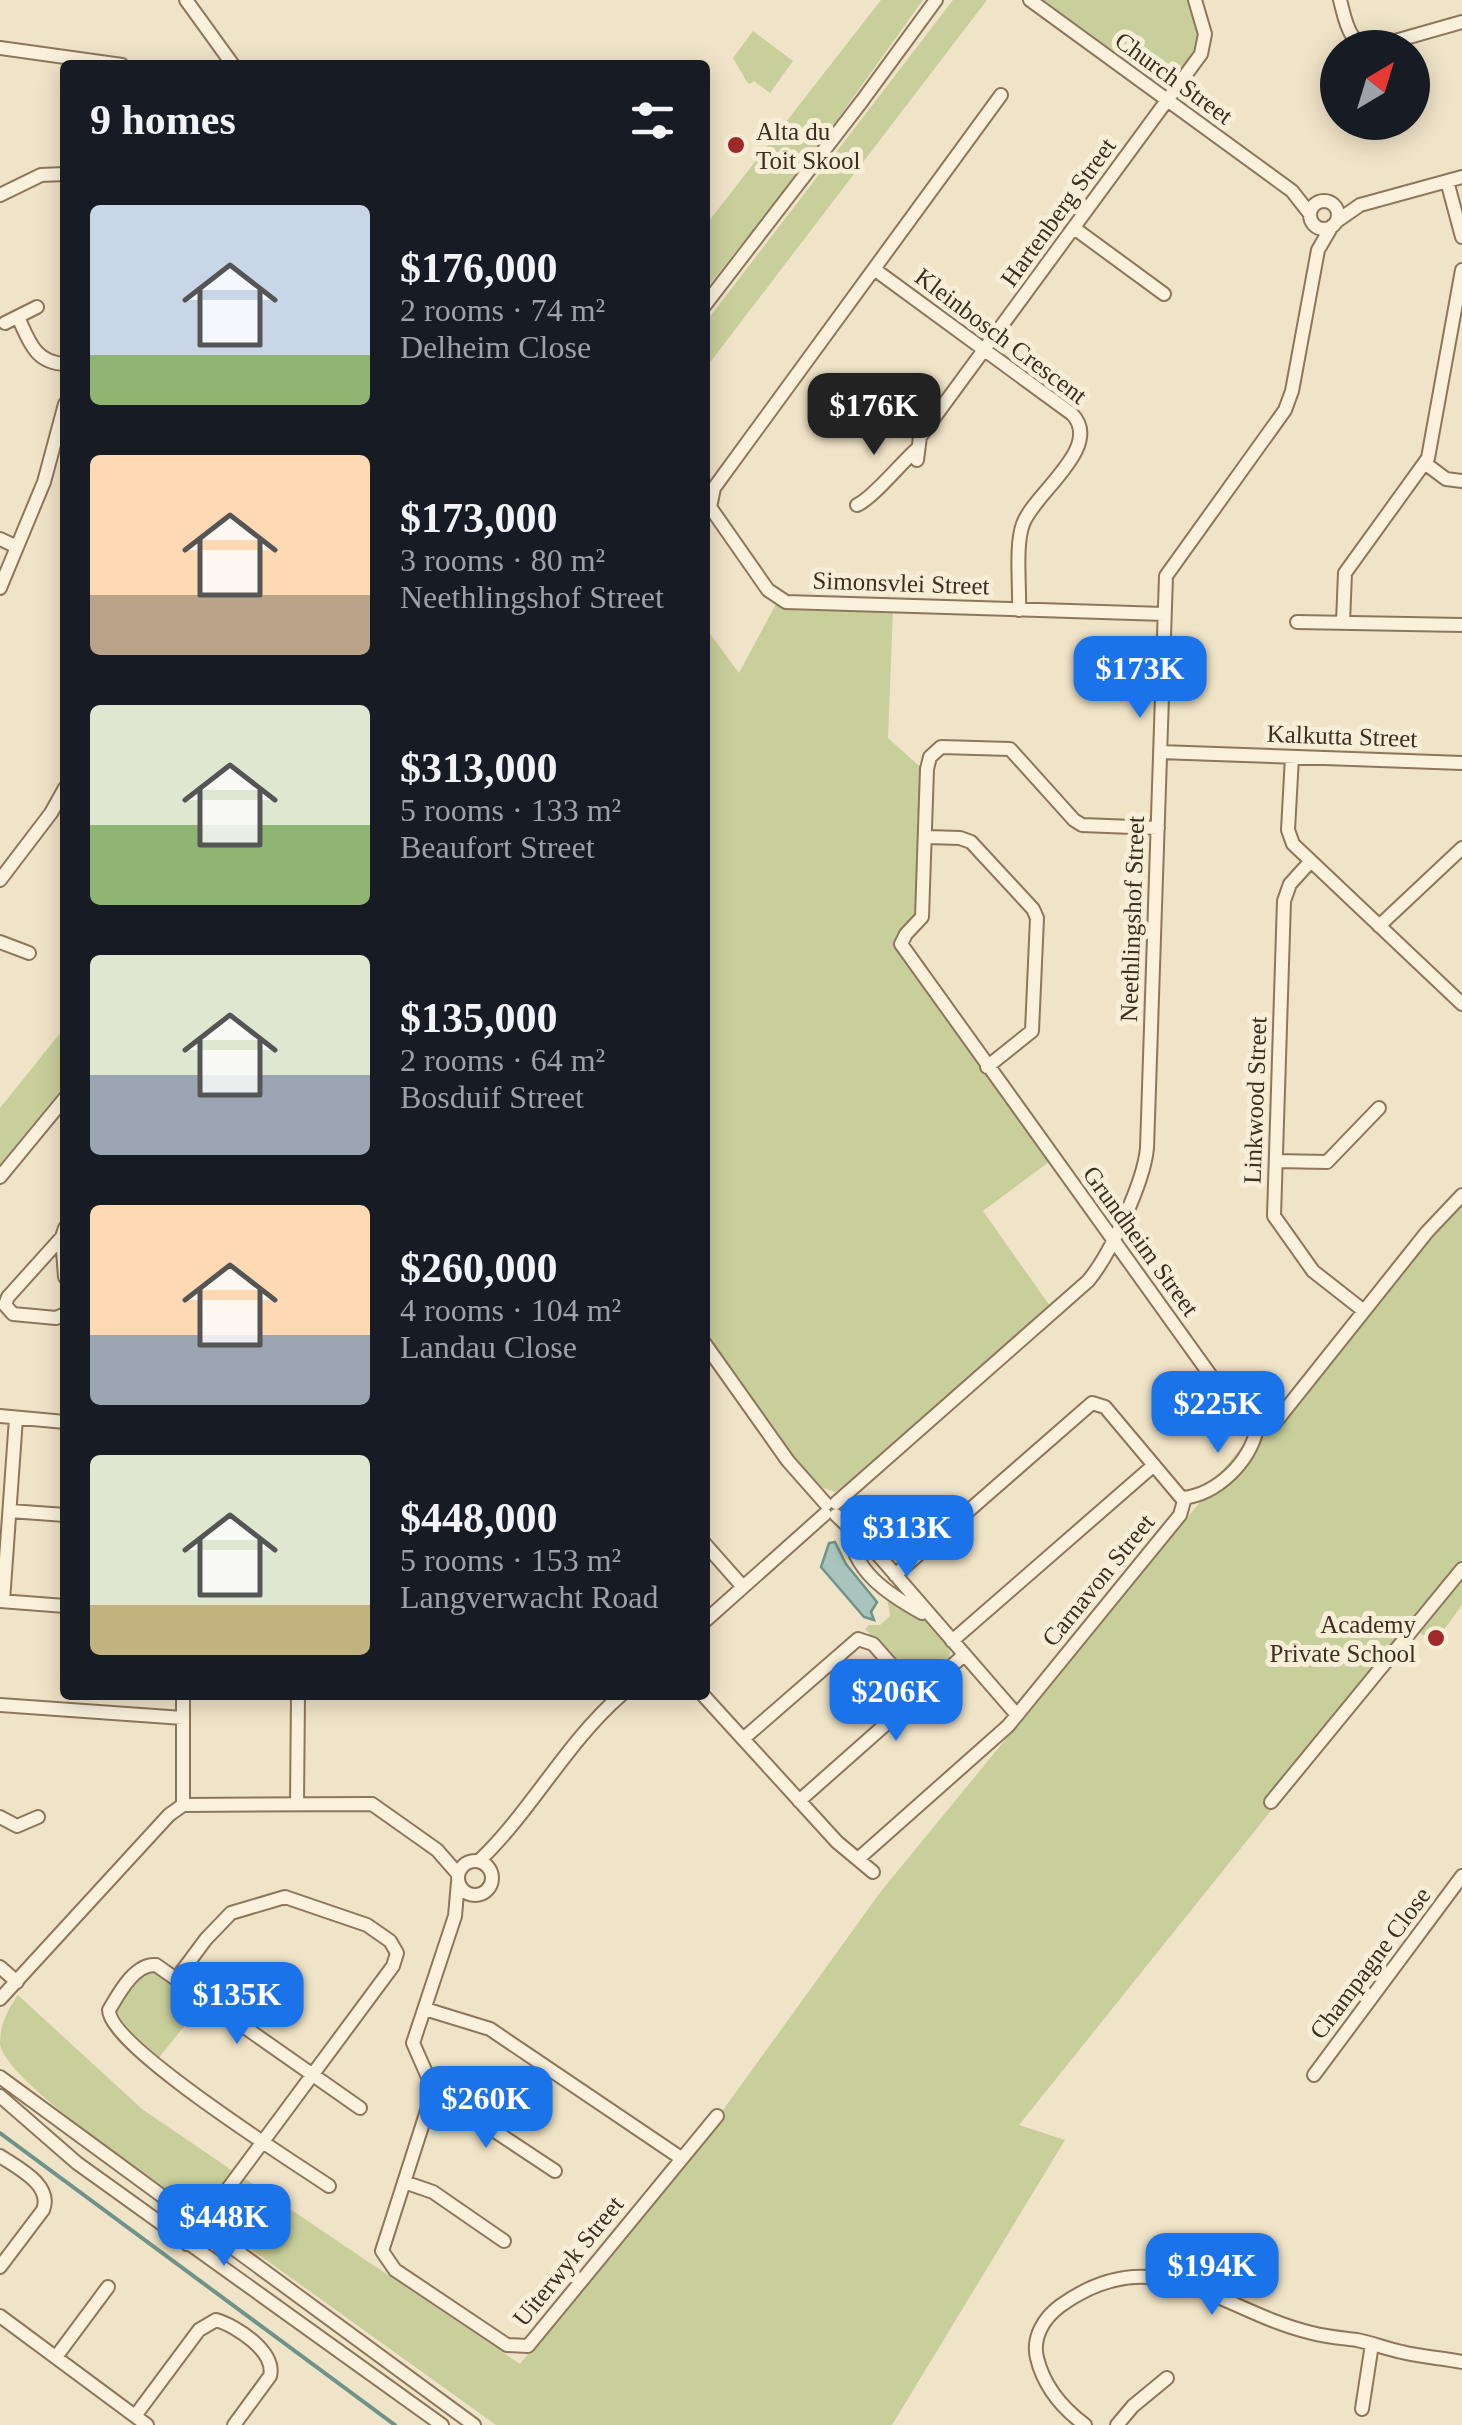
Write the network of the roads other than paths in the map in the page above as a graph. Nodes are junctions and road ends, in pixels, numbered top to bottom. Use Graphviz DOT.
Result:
graph roads {
  1 [pos="186,0"];
  2 [pos="936,0"];
  3 [pos="1030,0"];
  4 [pos="1195,0"];
  5 [pos="1340,0"];
  6 [pos="1462,22"];
  7 [pos="0,48"];
  8 [pos="86,60"];
  9 [pos="226,60"];
  10 [pos="1001,95"];
  11 [pos="1167,100"];
  12 [pos="60,174"];
  13 [pos="1462,177"];
  14 [pos="1446,181"];
  15 [pos="1292,192"];
  16 [pos="0,195"];
  17 [pos="1326,202"];
  18 [pos="1360,205"];
  19 [pos="1311,218"];
  20 [pos="1335,224"];
  21 [pos="1074,228"];
  22 [pos="1462,237"];
  23 [pos="1318,250"];
  24 [pos="874,269"];
  25 [pos="1462,270"];
  26 [pos="1164,294"];
  27 [pos="710,299"];
  28 [pos="38,307"];
  29 [pos="984,350"];
  30 [pos="60,364"];
  31 [pos="60,423"];
  32 [pos="1426,464"];
  33 [pos="1462,481"];
  34 [pos="857,505"];
  35 [pos="0,539"];
  36 [pos="15,546"];
  37 [pos="0,588"];
  38 [pos="1019,610"];
  39 [pos="1164,614"];
  40 [pos="1297,622"];
  41 [pos="1343,622"];
  42 [pos="1462,624"];
  43 [pos="1160,752"];
  44 [pos="1292,757"];
  45 [pos="1462,763"];
  46 [pos="60,797"];
  47 [pos="51,813"];
  48 [pos="60,820"];
  49 [pos="1158,828"];
  50 [pos="926,837"];
  51 [pos="1462,848"];
  52 [pos="1310,862"];
  53 [pos="0,880"];
  54 [pos="1379,926"];
  55 [pos="0,942"];
  56 [pos="29,953"];
  57 [pos="1462,1004"];
  58 [pos="987,1067"];
  59 [pos="60,1104"];
  60 [pos="1379,1108"];
  61 [pos="1276,1161"];
  62 [pos="0,1177"];
  63 [pos="1462,1195"];
  64 [pos="60,1236"];
  65 [pos="1112,1240"];
  66 [pos="3,1306"];
  67 [pos="1364,1312"];
  68 [pos="60,1316"];
  69 [pos="710,1351"];
  70 [pos="0,1416"];
  71 [pos="16,1418"];
  72 [pos="60,1422"];
  73 [pos="1257,1429"];
  74 [pos="1154,1465"];
  75 [pos="1182,1498"];
  76 [pos="831,1509"];
  77 [pos="10,1511"];
  78 [pos="60,1514"];
  79 [pos="849,1529"];
  80 [pos="866,1544"];
  81 [pos="710,1550"];
  82 [pos="854,1554"];
  83 [pos="1462,1569"];
  84 [pos="895,1575"];
  85 [pos="743,1587"];
  86 [pos="1,1601"];
  87 [pos="60,1606"];
  88 [pos="710,1617"];
  89 [pos="933,1619"];
  90 [pos="952,1642"];
  91 [pos="964,1654"];
  92 [pos="918,1695"];
  93 [pos="183,1700"];
  94 [pos="298,1700"];
  95 [pos="616,1700"];
  96 [pos="708,1700"];
  97 [pos="0,1706"];
  98 [pos="1017,1715"];
  99 [pos="183,1718"];
  100 [pos="743,1739"];
  101 [pos="799,1800"];
  102 [pos="1271,1802"];
  103 [pos="183,1804"];
  104 [pos="297,1804"];
  105 [pos="0,1816"];
  106 [pos="38,1817"];
  107 [pos="500,1840"];
  108 [pos="437,1850"];
  109 [pos="858,1859"];
  110 [pos="475,1861"];
  111 [pos="873,1872"];
  112 [pos="492,1873"];
  113 [pos="1462,1876"];
  114 [pos="458,1878"];
  115 [pos="479,1895"];
  116 [pos="455,1916"];
  117 [pos="0,1967"];
  118 [pos="176,1978"];
  119 [pos="17,1982"];
  120 [pos="2,1999"];
  121 [pos="424,2009"];
  122 [pos="312,2074"];
  123 [pos="0,2076"];
  124 [pos="1314,2076"];
  125 [pos="0,2096"];
  126 [pos="430,2101"];
  127 [pos="360,2108"];
  128 [pos="717,2116"];
  129 [pos="262,2140"];
  130 [pos="0,2156"];
  131 [pos="681,2158"];
  132 [pos="555,2171"];
  133 [pos="404,2182"];
  134 [pos="328,2186"];
  135 [pos="200,2225"];
  136 [pos="504,2242"];
  137 [pos="187,2244"];
  138 [pos="0,2267"];
  139 [pos="108,2287"];
  140 [pos="0,2316"];
  141 [pos="1372,2344"];
  142 [pos="56,2357"];
  143 [pos="1462,2362"];
  144 [pos="1168,2378"];
  145 [pos="1362,2409"];
  146 [pos="134,2416"];
  147 [pos="146,2425"];
  148 [pos="234,2425"];
  149 [pos="442,2425"];
  150 [pos="474,2425"];
  151 [pos="1085,2425"];
  152 [pos="1118,2425"];
  1 -- 9 [label="street"];
  2 -- 27 [label="street"];
  3 -- 11 [label="street, Church Street"];
  4 -- 11 [label="street, Hartenberg Street"];
  5 -- 6 [label="street"];
  7 -- 8 [label="street"];
  10 -- 24 [label="street, Simonsvlei Street"];
  11 -- 15 [label="street, Church Street"];
  11 -- 21 [label="street, Hartenberg Street"];
  12 -- 16 [label="street"];
  13 -- 14 [label="street"];
  14 -- 18 [label="street"];
  14 -- 22 [label="street"];
  15 -- 17 [label="street, Church Street"];
  15 -- 19 [label="street, Church Street"];
  17 -- 18 [label="street, Church Street"];
  17 -- 19 [label="street"];
  17 -- 20 [label="street"];
  18 -- 20 [label="street"];
  19 -- 20 [label="street"];
  19 -- 23 [label="street"];
  20 -- 23 [label="street"];
  21 -- 26 [label="street"];
  21 -- 29 [label="street, Hartenberg Street"];
  23 -- 39 [label="street, Neethlingshof Street"];
  24 -- 29 [label="street, Kleinbosch Crescent"];
  24 -- 38 [label="street, Simonsvlei Street"];
  25 -- 32 [label="street"];
  28 -- 30 [label="street"];
  29 -- 34 [label="street, Hartenberg Street"];
  29 -- 38 [label="street, Kleinbosch Crescent"];
  31 -- 36 [label="street"];
  32 -- 33 [label="street"];
  32 -- 41 [label="street"];
  35 -- 36 [label="street"];
  36 -- 37 [label="street"];
  38 -- 39 [label="street, Simonsvlei Street"];
  39 -- 43 [label="street, Neethlingshof Street"];
  40 -- 41 [label="street"];
  41 -- 42 [label="street"];
  43 -- 44 [label="street, Kalkutta Street"];
  43 -- 49 [label="street, Neethlingshof Street"];
  44 -- 45 [label="street, Kalkutta Street"];
  44 -- 52 [label="street"];
  46 -- 47 [label="street"];
  47 -- 48 [label="street"];
  47 -- 53 [label="street"];
  49 -- 50 [label="street"];
  49 -- 65 [label="street, Neethlingshof Street"];
  50 -- 58 [label="street, Grundheim Street"];
  50 -- 58 [label="street"];
  51 -- 54 [label="street"];
  52 -- 54 [label="street"];
  52 -- 61 [label="street, Linkwood Street"];
  54 -- 57 [label="street"];
  55 -- 56 [label="street"];
  58 -- 65 [label="street, Grundheim Street"];
  59 -- 62 [label="street"];
  60 -- 61 [label="street"];
  61 -- 67 [label="street, Linkwood Street"];
  63 -- 67 [label="street"];
  64 -- 66 [label="street"];
  65 -- 73 [label="street, Grundheim Street"];
  65 -- 76 [label="street, Neethlingshof Street"];
  66 -- 68 [label="street"];
  67 -- 73 [label="street"];
  69 -- 76 [label="street"];
  70 -- 71 [label="street"];
  71 -- 72 [label="street"];
  71 -- 77 [label="street"];
  73 -- 75 [label="street"];
  74 -- 75 [label="street, Carnavon Street"];
  74 -- 84 [label="street, Carnavon Street"];
  74 -- 90 [label="street"];
  75 -- 98 [label="street, Carnavon Street"];
  76 -- 79 [label="street"];
  76 -- 85 [label="street, Neethlingshof Street"];
  77 -- 78 [label="street"];
  77 -- 86 [label="street"];
  79 -- 80 [label="street"];
  79 -- 82 [label="street"];
  80 -- 82 [label="street"];
  80 -- 84 [label="street"];
  81 -- 85 [label="street"];
  82 -- 89 [label="street"];
  83 -- 102 [label="street"];
  84 -- 89 [label="street"];
  85 -- 88 [label="street, Neethlingshof Street"];
  86 -- 87 [label="street"];
  89 -- 90 [label="street"];
  90 -- 91 [label="street"];
  91 -- 92 [label="street"];
  91 -- 98 [label="street"];
  92 -- 100 [label="street"];
  92 -- 101 [label="street"];
  93 -- 99 [label="street"];
  94 -- 104 [label="street"];
  95 -- 107 [label="street"];
  96 -- 100 [label="street"];
  97 -- 99 [label="street"];
  98 -- 109 [label="street, Carnavon Street"];
  99 -- 103 [label="street"];
  100 -- 101 [label="street"];
  101 -- 109 [label="street"];
  103 -- 104 [label="street"];
  103 -- 119 [label="street"];
  104 -- 108 [label="street"];
  105 -- 106 [label="street"];
  107 -- 110 [label="street"];
  107 -- 112 [label="street"];
  108 -- 110 [label="street"];
  108 -- 114 [label="street"];
  109 -- 111 [label="street"];
  110 -- 112 [label="street"];
  110 -- 114 [label="street"];
  112 -- 115 [label="street"];
  113 -- 124 [label="street, Champagne Close"];
  114 -- 115 [label="street"];
  114 -- 116 [label="street"];
  115 -- 116 [label="street"];
  116 -- 121 [label="street"];
  117 -- 119 [label="street"];
  118 -- 122 [label="street"];
  118 -- 122 [label="street"];
  118 -- 129 [label="street"];
  119 -- 120 [label="street"];
  121 -- 126 [label="street"];
  121 -- 131 [label="street"];
  122 -- 127 [label="street"];
  122 -- 129 [label="street"];
  123 -- 135 [label="street"];
  125 -- 137 [label="street"];
  126 -- 132 [label="street"];
  126 -- 133 [label="street, Uiterwyk Street"];
  128 -- 131 [label="street, Uiterwyk Street"];
  129 -- 134 [label="street"];
  129 -- 135 [label="street"];
  130 -- 138 [label="street"];
  131 -- 133 [label="street, Uiterwyk Street"];
  133 -- 136 [label="street"];
  135 -- 137 [label="street"];
  135 -- 150 [label="street"];
  137 -- 149 [label="street"];
  139 -- 142 [label="street"];
  140 -- 142 [label="street"];
  141 -- 143 [label="street"];
  141 -- 145 [label="street"];
  141 -- 151 [label="street"];
  142 -- 146 [label="street"];
  144 -- 152 [label="street"];
  146 -- 147 [label="street"];
  146 -- 148 [label="street"];
}
